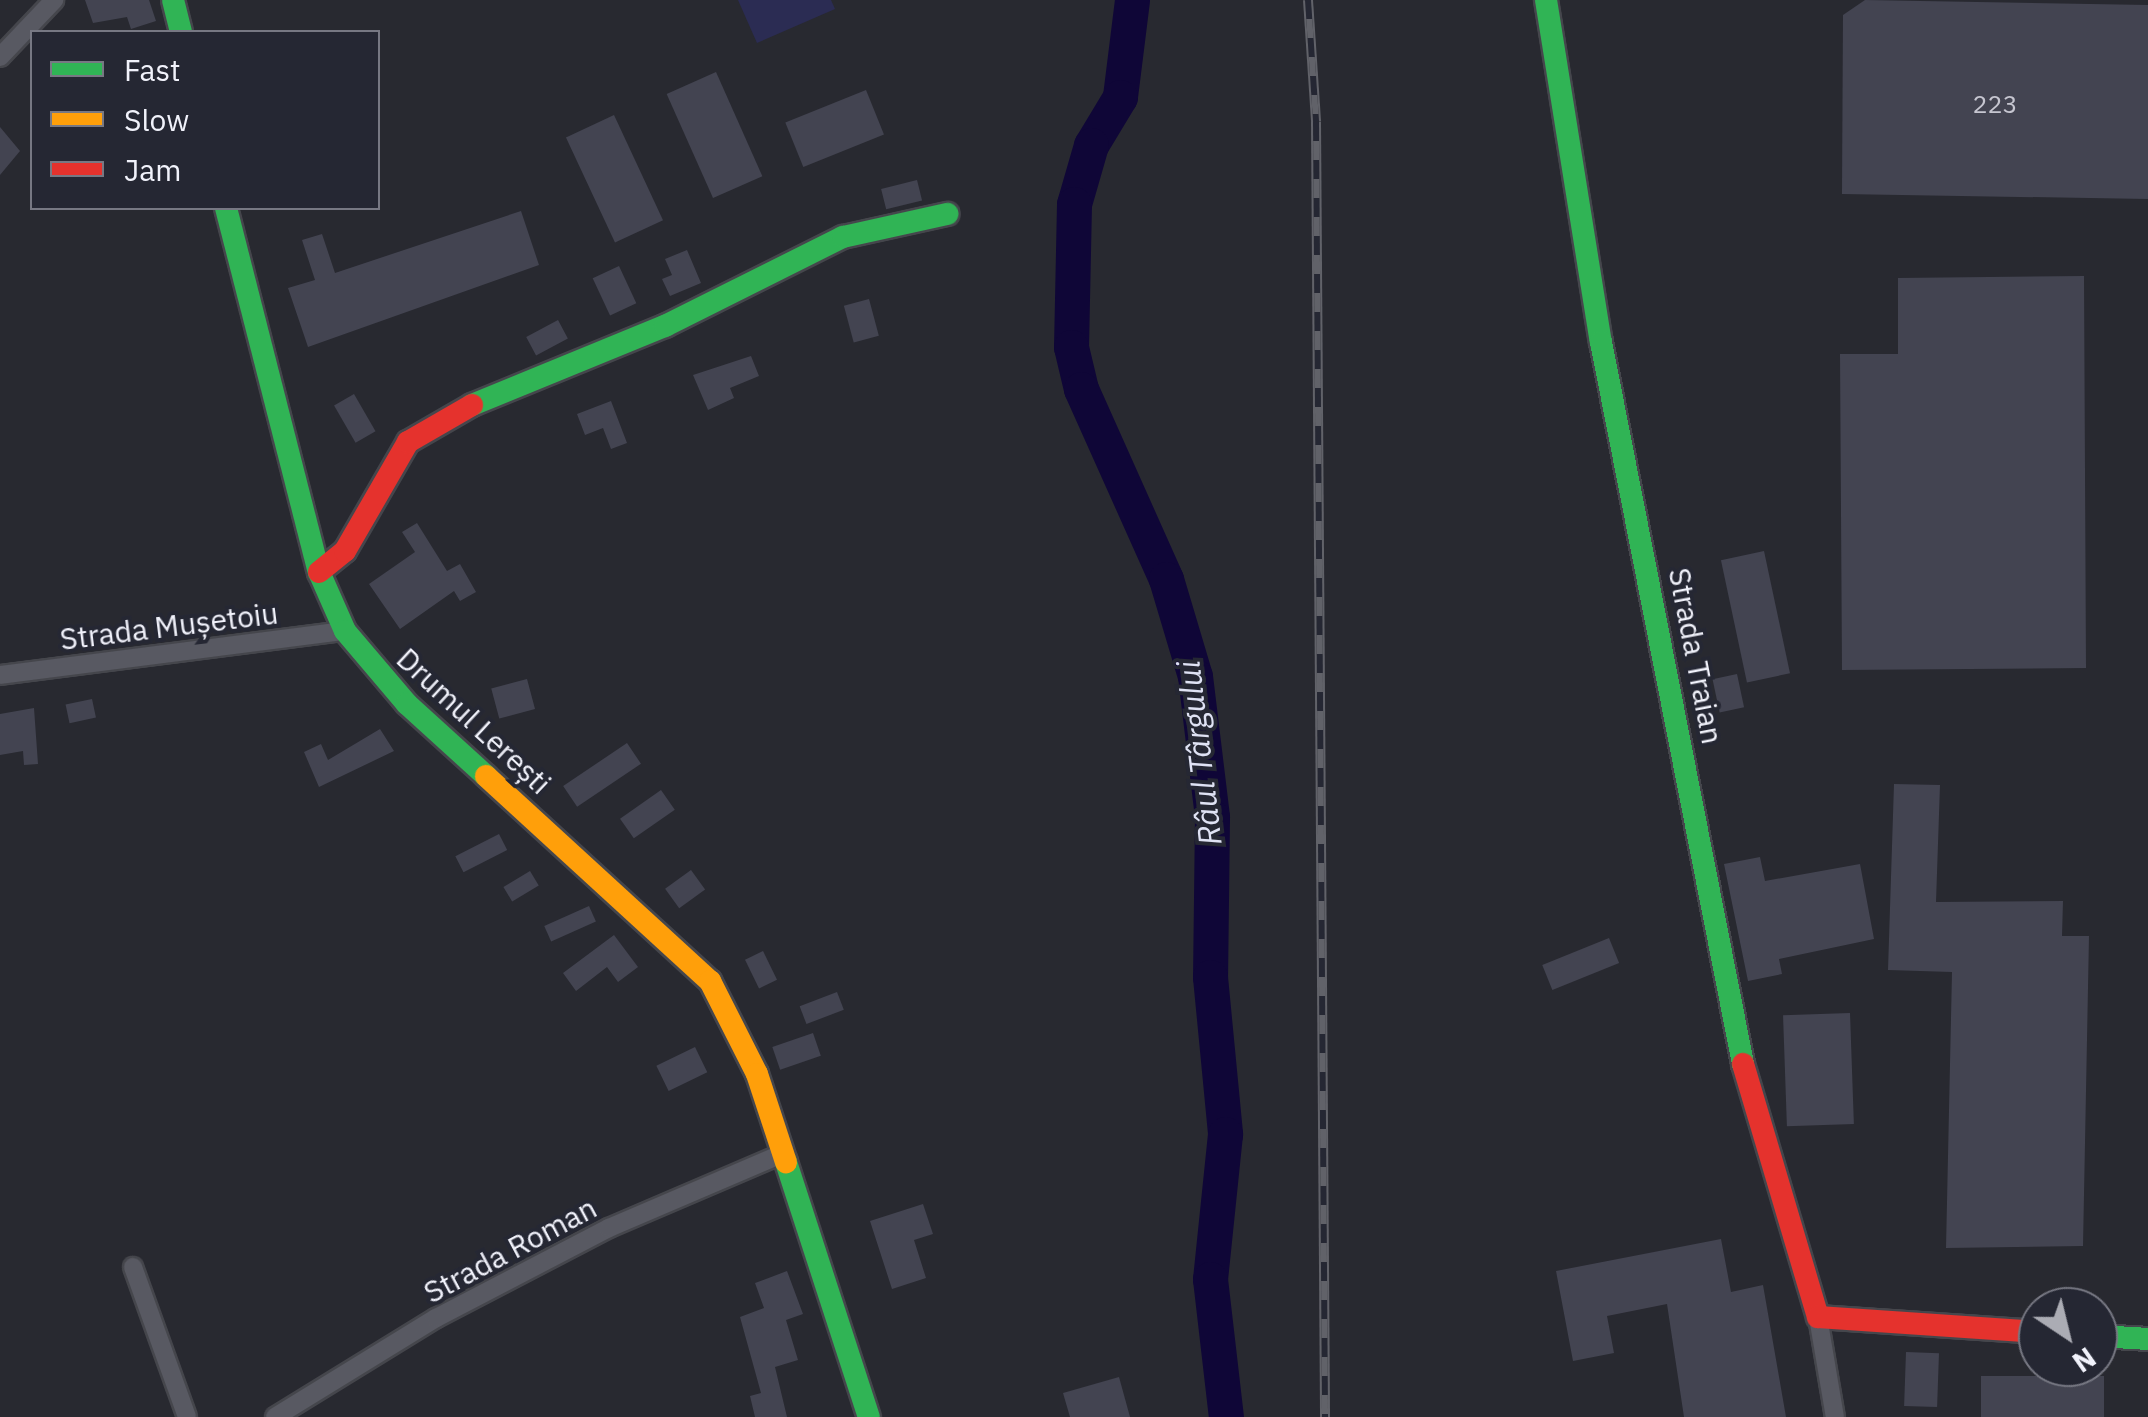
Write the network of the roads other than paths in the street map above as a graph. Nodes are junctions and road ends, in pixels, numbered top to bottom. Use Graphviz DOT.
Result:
graph roads {
  1 [pos="54,0"];
  2 [pos="173,0"];
  3 [pos="1546,0"];
  4 [pos="180,30"];
  5 [pos="0,57"];
  6 [pos="227,210"];
  7 [pos="947,214"];
  8 [pos="319,572"];
  9 [pos="346,631"];
  10 [pos="0,675"];
  11 [pos="782,1154"];
  12 [pos="134,1266"];
  13 [pos="1818,1317"];
  14 [pos="2018,1331"];
  15 [pos="2118,1337"];
  16 [pos="2148,1339"];
  17 [pos="187,1417"];
  18 [pos="275,1417"];
  19 [pos="868,1417"];
  20 [pos="1835,1417"];
  1 -- 5 [label="street"];
  2 -- 4 [label="street"];
  3 -- 13 [label="street, Strada Traian"];
  6 -- 8 [label="street, Drumul Lerești"];
  7 -- 8 [label="street"];
  8 -- 9 [label="street, Drumul Lerești"];
  9 -- 10 [label="street, Strada Mușetoiu"];
  9 -- 11 [label="street, Drumul Lerești"];
  11 -- 18 [label="street, Strada Roman"];
  11 -- 19 [label="street, Drumul Lerești"];
  12 -- 17 [label="street"];
  13 -- 14 [label="street"];
  13 -- 20 [label="street, Strada Traian"];
  15 -- 16 [label="street"];
}
